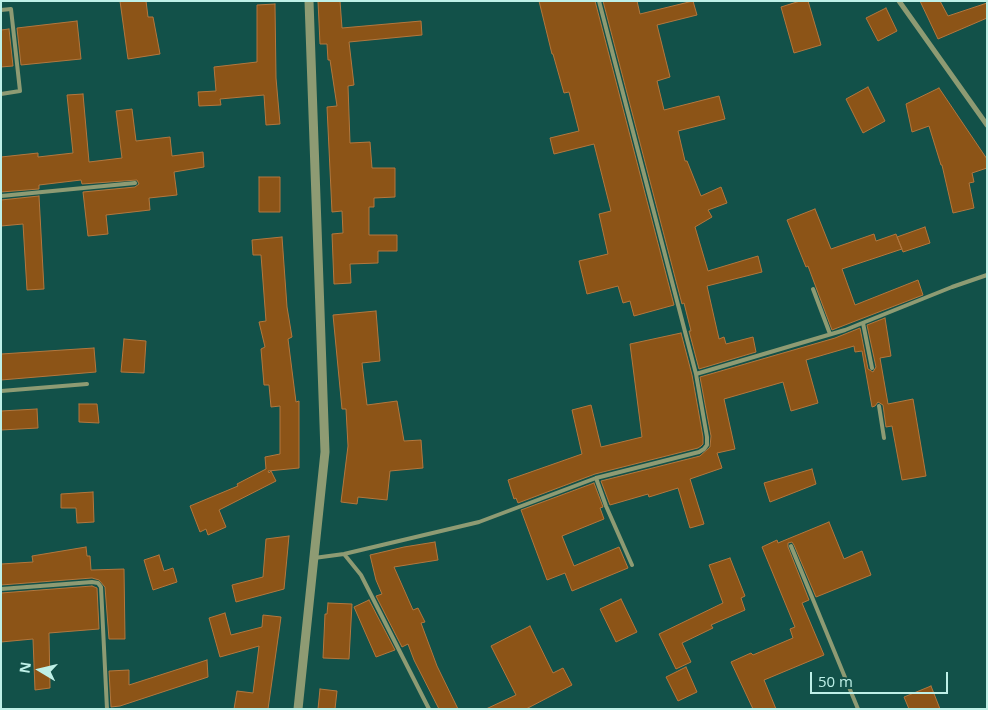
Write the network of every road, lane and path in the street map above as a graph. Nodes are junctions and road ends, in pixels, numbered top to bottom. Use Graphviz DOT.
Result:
graph roads {
  1 [pos="308,1"];
  2 [pos="599,1"];
  3 [pos="899,1"];
  4 [pos="1,10"];
  5 [pos="1,94"];
  6 [pos="987,125"];
  7 [pos="135,183"];
  8 [pos="1,196"];
  9 [pos="987,275"];
  10 [pos="813,289"];
  11 [pos="864,323"];
  12 [pos="830,334"];
  13 [pos="872,368"];
  14 [pos="696,374"];
  15 [pos="86,384"];
  16 [pos="1,391"];
  17 [pos="879,406"];
  18 [pos="884,438"];
  19 [pos="596,478"];
  20 [pos="790,546"];
  21 [pos="344,554"];
  22 [pos="314,558"];
  23 [pos="632,565"];
  24 [pos="1,589"];
  25 [pos="107,709"];
  26 [pos="298,709"];
  27 [pos="429,709"];
  28 [pos="858,709"];
  1 -- 22 [label="street"];
  2 -- 14 [label="lane"];
  3 -- 6 [label="street"];
  4 -- 5 [label="lane"];
  7 -- 8 [label="lane"];
  9 -- 11 [label="lane"];
  10 -- 12 [label="lane"];
  11 -- 12 [label="lane"];
  11 -- 13 [label="lane"];
  12 -- 14 [label="lane"];
  14 -- 19 [label="lane"];
  15 -- 16 [label="lane"];
  17 -- 18 [label="lane"];
  19 -- 21 [label="lane"];
  19 -- 23 [label="lane"];
  20 -- 28 [label="lane"];
  21 -- 22 [label="lane"];
  21 -- 27 [label="lane"];
  22 -- 26 [label="street"];
  24 -- 25 [label="lane"];
}
